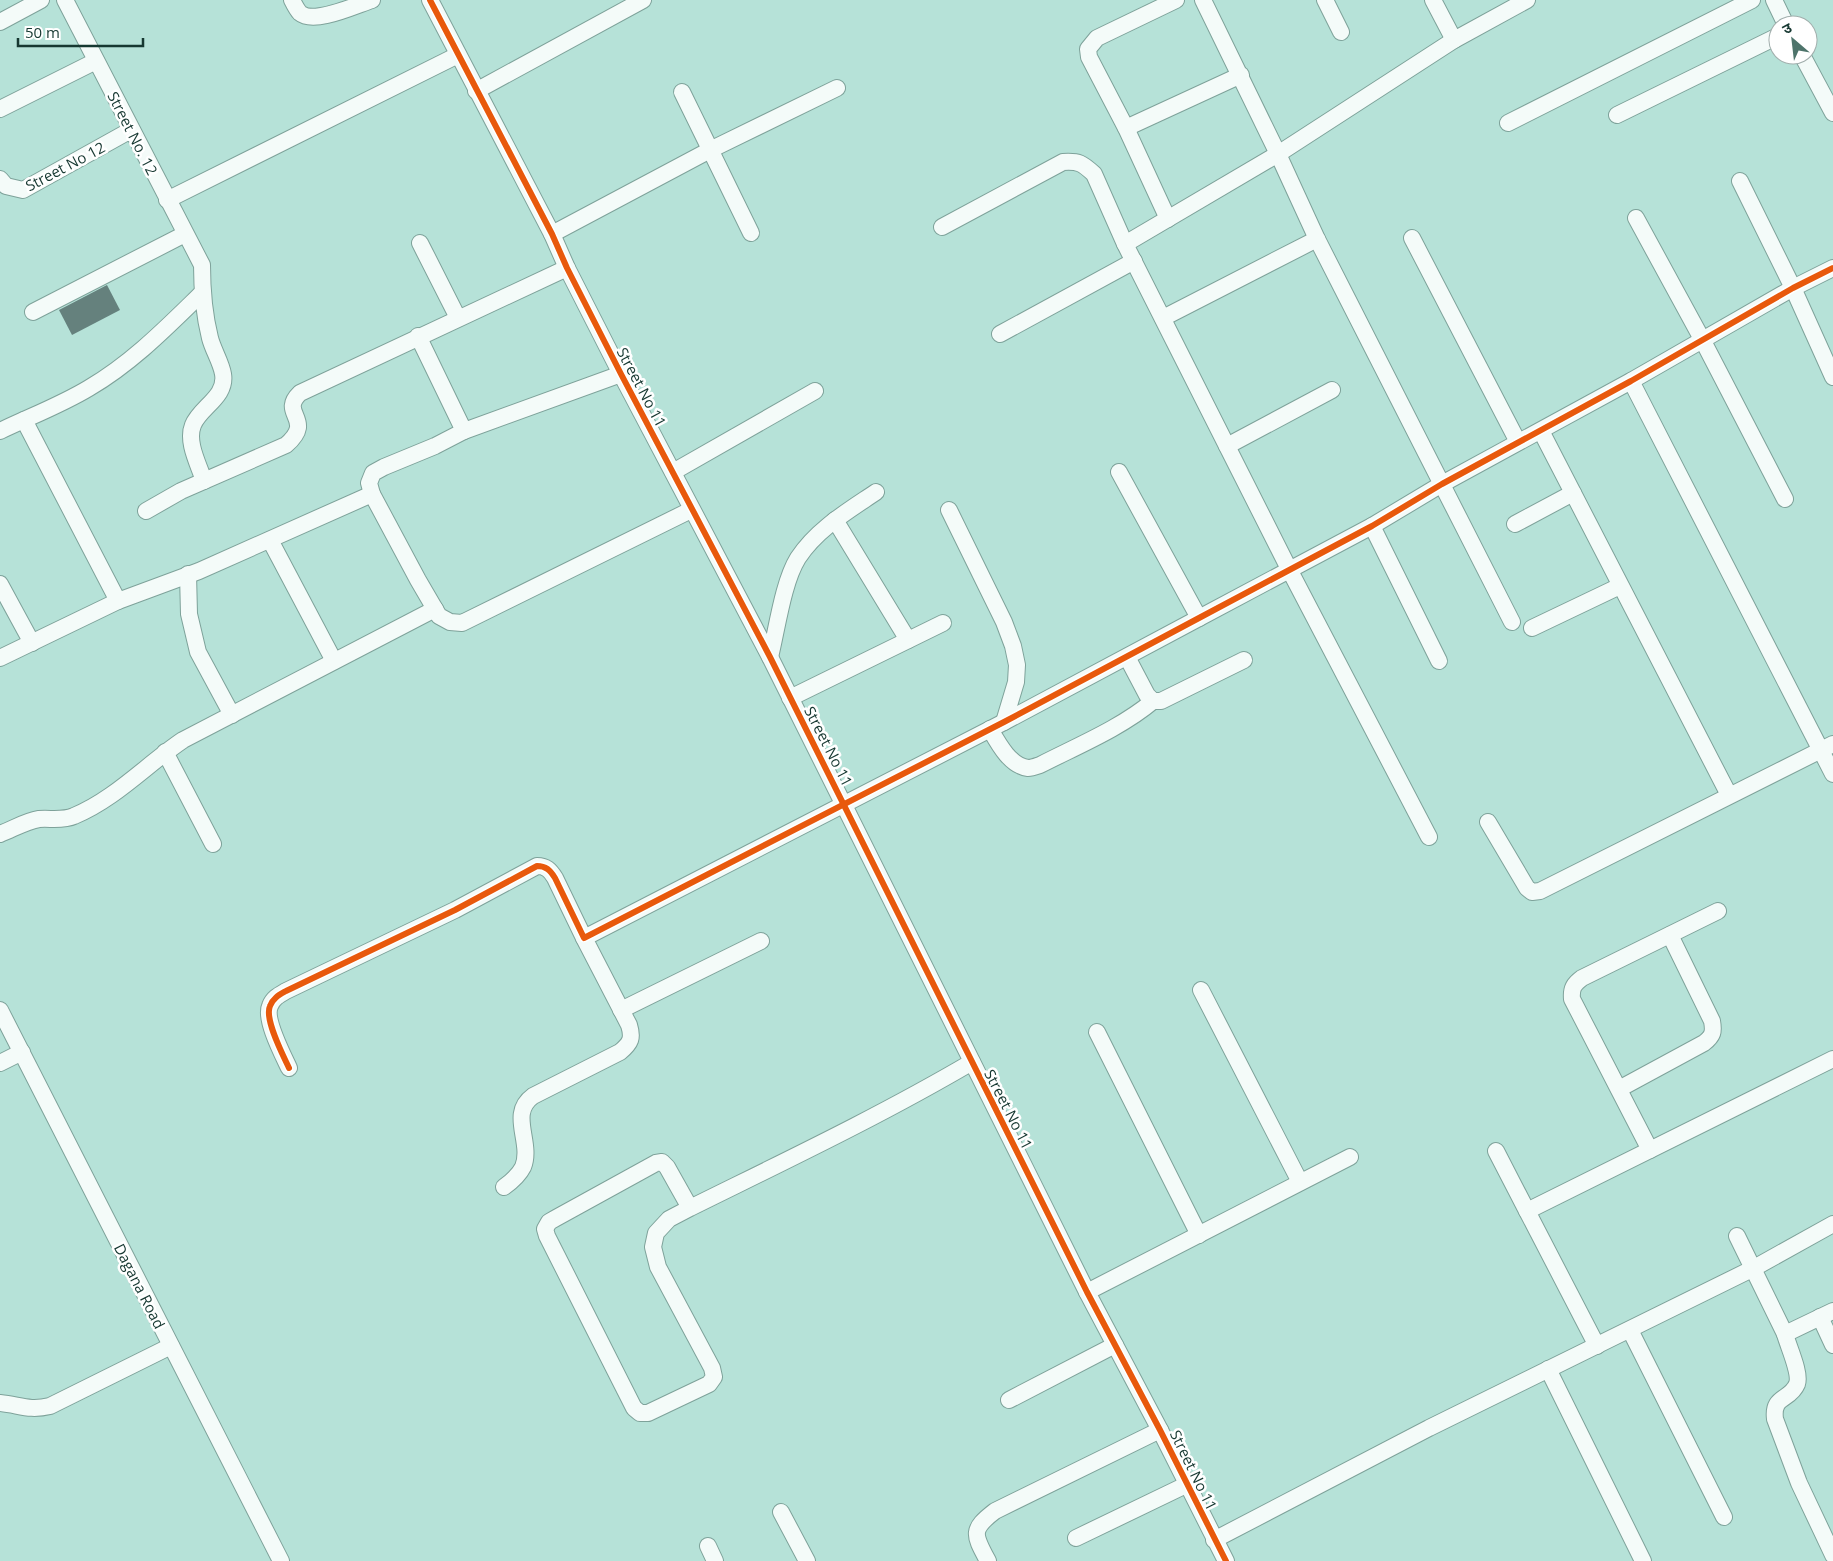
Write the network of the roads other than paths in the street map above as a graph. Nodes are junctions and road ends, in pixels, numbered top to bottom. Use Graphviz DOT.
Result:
graph roads {
  1 [pos="42,0"];
  2 [pos="65,0"];
  3 [pos="292,0"];
  4 [pos="372,0"];
  5 [pos="430,0"];
  6 [pos="643,0"];
  7 [pos="1176,0"];
  8 [pos="1203,0"];
  9 [pos="1325,0"];
  10 [pos="1433,0"];
  11 [pos="1527,0"];
  12 [pos="1752,0"];
  13 [pos="1774,0"];
  14 [pos="1781,15"];
  15 [pos="0,22"];
  16 [pos="1341,32"];
  17 [pos="1454,40"];
  18 [pos="1768,41"];
  19 [pos="458,55"];
  20 [pos="96,60"];
  21 [pos="1807,65"];
  22 [pos="1240,75"];
  23 [pos="837,88"];
  24 [pos="476,90"];
  25 [pos="682,92"];
  26 [pos="0,109"];
  27 [pos="1833,113"];
  28 [pos="1617,115"];
  29 [pos="1508,123"];
  30 [pos="1126,128"];
  31 [pos="131,130"];
  32 [pos="710,150"];
  33 [pos="1278,154"];
  34 [pos="0,179"];
  35 [pos="1740,181"];
  36 [pos="167,200"];
  37 [pos="1636,218"];
  38 [pos="1168,219"];
  39 [pos="942,227"];
  40 [pos="185,234"];
  41 [pos="552,234"];
  42 [pos="751,234"];
  43 [pos="1412,238"];
  44 [pos="1317,239"];
  45 [pos="420,243"];
  46 [pos="1125,244"];
  47 [pos="1134,261"];
  48 [pos="567,268"];
  49 [pos="1833,268"];
  50 [pos="1793,288"];
  51 [pos="202,292"];
  52 [pos="33,312"];
  53 [pos="458,318"];
  54 [pos="1162,318"];
  55 [pos="1000,334"];
  56 [pos="418,336"];
  57 [pos="1703,341"];
  58 [pos="621,374"];
  59 [pos="1833,377"];
  60 [pos="1631,382"];
  61 [pos="1332,390"];
  62 [pos="816,392"];
  63 [pos="24,420"];
  64 [pos="464,431"];
  65 [pos="1541,431"];
  66 [pos="0,432"];
  67 [pos="1518,442"];
  68 [pos="1227,446"];
  69 [pos="673,472"];
  70 [pos="1119,472"];
  71 [pos="204,481"];
  72 [pos="1442,484"];
  73 [pos="876,492"];
  74 [pos="1573,493"];
  75 [pos="372,494"];
  76 [pos="1785,499"];
  77 [pos="691,510"];
  78 [pos="948,510"];
  79 [pos="146,511"];
  80 [pos="835,520"];
  81 [pos="1515,524"];
  82 [pos="1372,526"];
  83 [pos="270,540"];
  84 [pos="1289,569"];
  85 [pos="188,574"];
  86 [pos="0,584"];
  87 [pos="1620,586"];
  88 [pos="118,601"];
  89 [pos="435,609"];
  90 [pos="1199,618"];
  91 [pos="1512,622"];
  92 [pos="943,623"];
  93 [pos="1532,628"];
  94 [pos="908,640"];
  95 [pos="32,643"];
  96 [pos="770,657"];
  97 [pos="1127,657"];
  98 [pos="0,658"];
  99 [pos="1244,660"];
  100 [pos="1439,661"];
  101 [pos="334,662"];
  102 [pos="790,698"];
  103 [pos="1153,700"];
  104 [pos="232,715"];
  105 [pos="997,726"];
  106 [pos="1827,747"];
  107 [pos="165,752"];
  108 [pos="1833,774"];
  109 [pos="1729,795"];
  110 [pos="845,805"];
  111 [pos="1488,822"];
  112 [pos="0,834"];
  113 [pos="1429,837"];
  114 [pos="213,844"];
  115 [pos="1718,911"];
  116 [pos="1670,935"];
  117 [pos="584,938"];
  118 [pos="760,941"];
  119 [pos="1202,990"];
  120 [pos="0,1010"];
  121 [pos="622,1010"];
  122 [pos="1096,1032"];
  123 [pos="22,1052"];
  124 [pos="1833,1059"];
  125 [pos="972,1062"];
  126 [pos="0,1063"];
  127 [pos="289,1068"];
  128 [pos="1619,1089"];
  129 [pos="1650,1150"];
  130 [pos="1496,1151"];
  131 [pos="1350,1157"];
  132 [pos="1300,1182"];
  133 [pos="504,1187"];
  134 [pos="690,1208"];
  135 [pos="1527,1211"];
  136 [pos="1833,1224"];
  137 [pos="1199,1234"];
  138 [pos="1737,1236"];
  139 [pos="1754,1268"];
  140 [pos="1087,1292"];
  141 [pos="1827,1314"];
  142 [pos="1630,1330"];
  143 [pos="1785,1334"];
  144 [pos="1115,1345"];
  145 [pos="1833,1345"];
  146 [pos="171,1346"];
  147 [pos="1597,1346"];
  148 [pos="1548,1369"];
  149 [pos="1009,1400"];
  150 [pos="0,1403"];
  151 [pos="1160,1430"];
  152 [pos="1188,1484"];
  153 [pos="781,1512"];
  154 [pos="1724,1517"];
  155 [pos="1076,1538"];
  156 [pos="1214,1540"];
  157 [pos="708,1546"];
  158 [pos="1833,1556"];
  159 [pos="281,1561"];
  160 [pos="716,1561"];
  161 [pos="807,1561"];
  162 [pos="988,1561"];
  163 [pos="1226,1561"];
  164 [pos="1643,1561"];
  1 -- 15 [label="street"];
  2 -- 20 [label="street, Street No. 12"];
  3 -- 4 [label="street"];
  5 -- 19 [label="street, Street No 11"];
  6 -- 24 [label="street"];
  7 -- 30 [label="street"];
  8 -- 22 [label="street"];
  9 -- 16 [label="street"];
  10 -- 17 [label="street"];
  11 -- 17 [label="street"];
  12 -- 29 [label="street"];
  13 -- 14 [label="street"];
  17 -- 33 [label="street"];
  18 -- 28 [label="street"];
  19 -- 24 [label="street, Street No 11"];
  19 -- 36 [label="street"];
  20 -- 26 [label="street"];
  20 -- 31 [label="street, Street No. 12"];
  21 -- 27 [label="street"];
  22 -- 30 [label="street"];
  22 -- 33 [label="street"];
  23 -- 32 [label="street"];
  24 -- 41 [label="street, Street No 11"];
  25 -- 32 [label="street"];
  30 -- 38 [label="street"];
  31 -- 34 [label="street, Street No 12"];
  31 -- 36 [label="street, Street No. 12"];
  32 -- 41 [label="street"];
  32 -- 42 [label="street"];
  33 -- 38 [label="street"];
  33 -- 44 [label="street"];
  35 -- 50 [label="street"];
  36 -- 40 [label="street, Street No. 12"];
  37 -- 57 [label="street"];
  38 -- 46 [label="street"];
  39 -- 46 [label="street"];
  40 -- 51 [label="street, Street No. 12"];
  40 -- 52 [label="street"];
  41 -- 48 [label="street, Street No 11"];
  43 -- 67 [label="street"];
  44 -- 54 [label="street"];
  44 -- 72 [label="street"];
  45 -- 53 [label="street"];
  46 -- 47 [label="street"];
  47 -- 54 [label="street"];
  47 -- 55 [label="street"];
  48 -- 53 [label="street"];
  48 -- 58 [label="street, Street No 11"];
  49 -- 50 [label="street"];
  50 -- 57 [label="street"];
  50 -- 59 [label="street"];
  51 -- 63 [label="street"];
  51 -- 71 [label="street"];
  53 -- 56 [label="street"];
  54 -- 68 [label="street"];
  56 -- 64 [label="street"];
  56 -- 71 [label="street"];
  57 -- 60 [label="street"];
  57 -- 76 [label="street"];
  58 -- 64 [label="street"];
  58 -- 69 [label="street, Street No 11"];
  60 -- 65 [label="street"];
  60 -- 106 [label="street"];
  61 -- 68 [label="street"];
  62 -- 69 [label="street"];
  63 -- 66 [label="street"];
  63 -- 88 [label="street"];
  64 -- 75 [label="street"];
  65 -- 67 [label="street"];
  65 -- 74 [label="street"];
  67 -- 72 [label="street"];
  68 -- 84 [label="street"];
  69 -- 77 [label="street, Street No 11"];
  70 -- 90 [label="street"];
  71 -- 79 [label="street"];
  72 -- 82 [label="street"];
  72 -- 91 [label="street"];
  73 -- 80 [label="street"];
  74 -- 81 [label="street"];
  74 -- 87 [label="street"];
  75 -- 83 [label="street"];
  75 -- 89 [label="street"];
  77 -- 89 [label="street"];
  77 -- 96 [label="street, Street No 11"];
  78 -- 105 [label="street"];
  80 -- 94 [label="street"];
  80 -- 96 [label="street"];
  82 -- 84 [label="street"];
  82 -- 100 [label="street"];
  83 -- 85 [label="street"];
  83 -- 101 [label="street"];
  84 -- 90 [label="street"];
  84 -- 113 [label="street"];
  85 -- 88 [label="street"];
  85 -- 104 [label="street"];
  86 -- 95 [label="street"];
  87 -- 93 [label="street"];
  87 -- 109 [label="street"];
  88 -- 95 [label="street"];
  89 -- 101 [label="street"];
  90 -- 97 [label="street"];
  92 -- 94 [label="street"];
  94 -- 102 [label="street"];
  95 -- 98 [label="street"];
  96 -- 102 [label="street, Street No 11"];
  97 -- 103 [label="street"];
  97 -- 105 [label="street"];
  99 -- 103 [label="street"];
  101 -- 104 [label="street"];
  102 -- 110 [label="street, Street No 11"];
  103 -- 105 [label="street"];
  104 -- 107 [label="street"];
  105 -- 110 [label="street"];
  106 -- 108 [label="street"];
  106 -- 109 [label="street"];
  107 -- 112 [label="street"];
  107 -- 114 [label="street"];
  109 -- 111 [label="street"];
  110 -- 117 [label="street"];
  110 -- 125 [label="street, Street No 11"];
  115 -- 116 [label="street"];
  116 -- 128 [label="street"];
  116 -- 128 [label="street"];
  117 -- 121 [label="street"];
  117 -- 127 [label="street"];
  118 -- 121 [label="street"];
  119 -- 132 [label="street"];
  120 -- 123 [label="street, Dagana Road"];
  121 -- 133 [label="street"];
  122 -- 137 [label="street"];
  123 -- 126 [label="street"];
  123 -- 146 [label="street, Dagana Road"];
  124 -- 129 [label="street"];
  125 -- 134 [label="street"];
  125 -- 140 [label="street, Street No 11"];
  128 -- 129 [label="street"];
  129 -- 135 [label="street"];
  130 -- 135 [label="street"];
  131 -- 132 [label="street"];
  132 -- 137 [label="street"];
  134 -- 134 [label="street"];
  135 -- 147 [label="street"];
  136 -- 139 [label="street"];
  137 -- 140 [label="street"];
  138 -- 139 [label="street"];
  139 -- 142 [label="street"];
  139 -- 143 [label="street"];
  140 -- 144 [label="street, Street No 11"];
  141 -- 143 [label="street"];
  141 -- 145 [label="street"];
  142 -- 147 [label="street"];
  142 -- 154 [label="street"];
  143 -- 158 [label="street"];
  144 -- 149 [label="street"];
  144 -- 151 [label="street, Street No 11"];
  146 -- 150 [label="street"];
  146 -- 159 [label="street, Dagana Road"];
  147 -- 148 [label="street"];
  148 -- 156 [label="street"];
  148 -- 164 [label="street"];
  151 -- 152 [label="street, Street No 11"];
  151 -- 162 [label="street"];
  152 -- 155 [label="street"];
  152 -- 156 [label="street, Street No 11"];
  153 -- 161 [label="street"];
  156 -- 163 [label="street, Street No 11"];
  157 -- 160 [label="street"];
}
